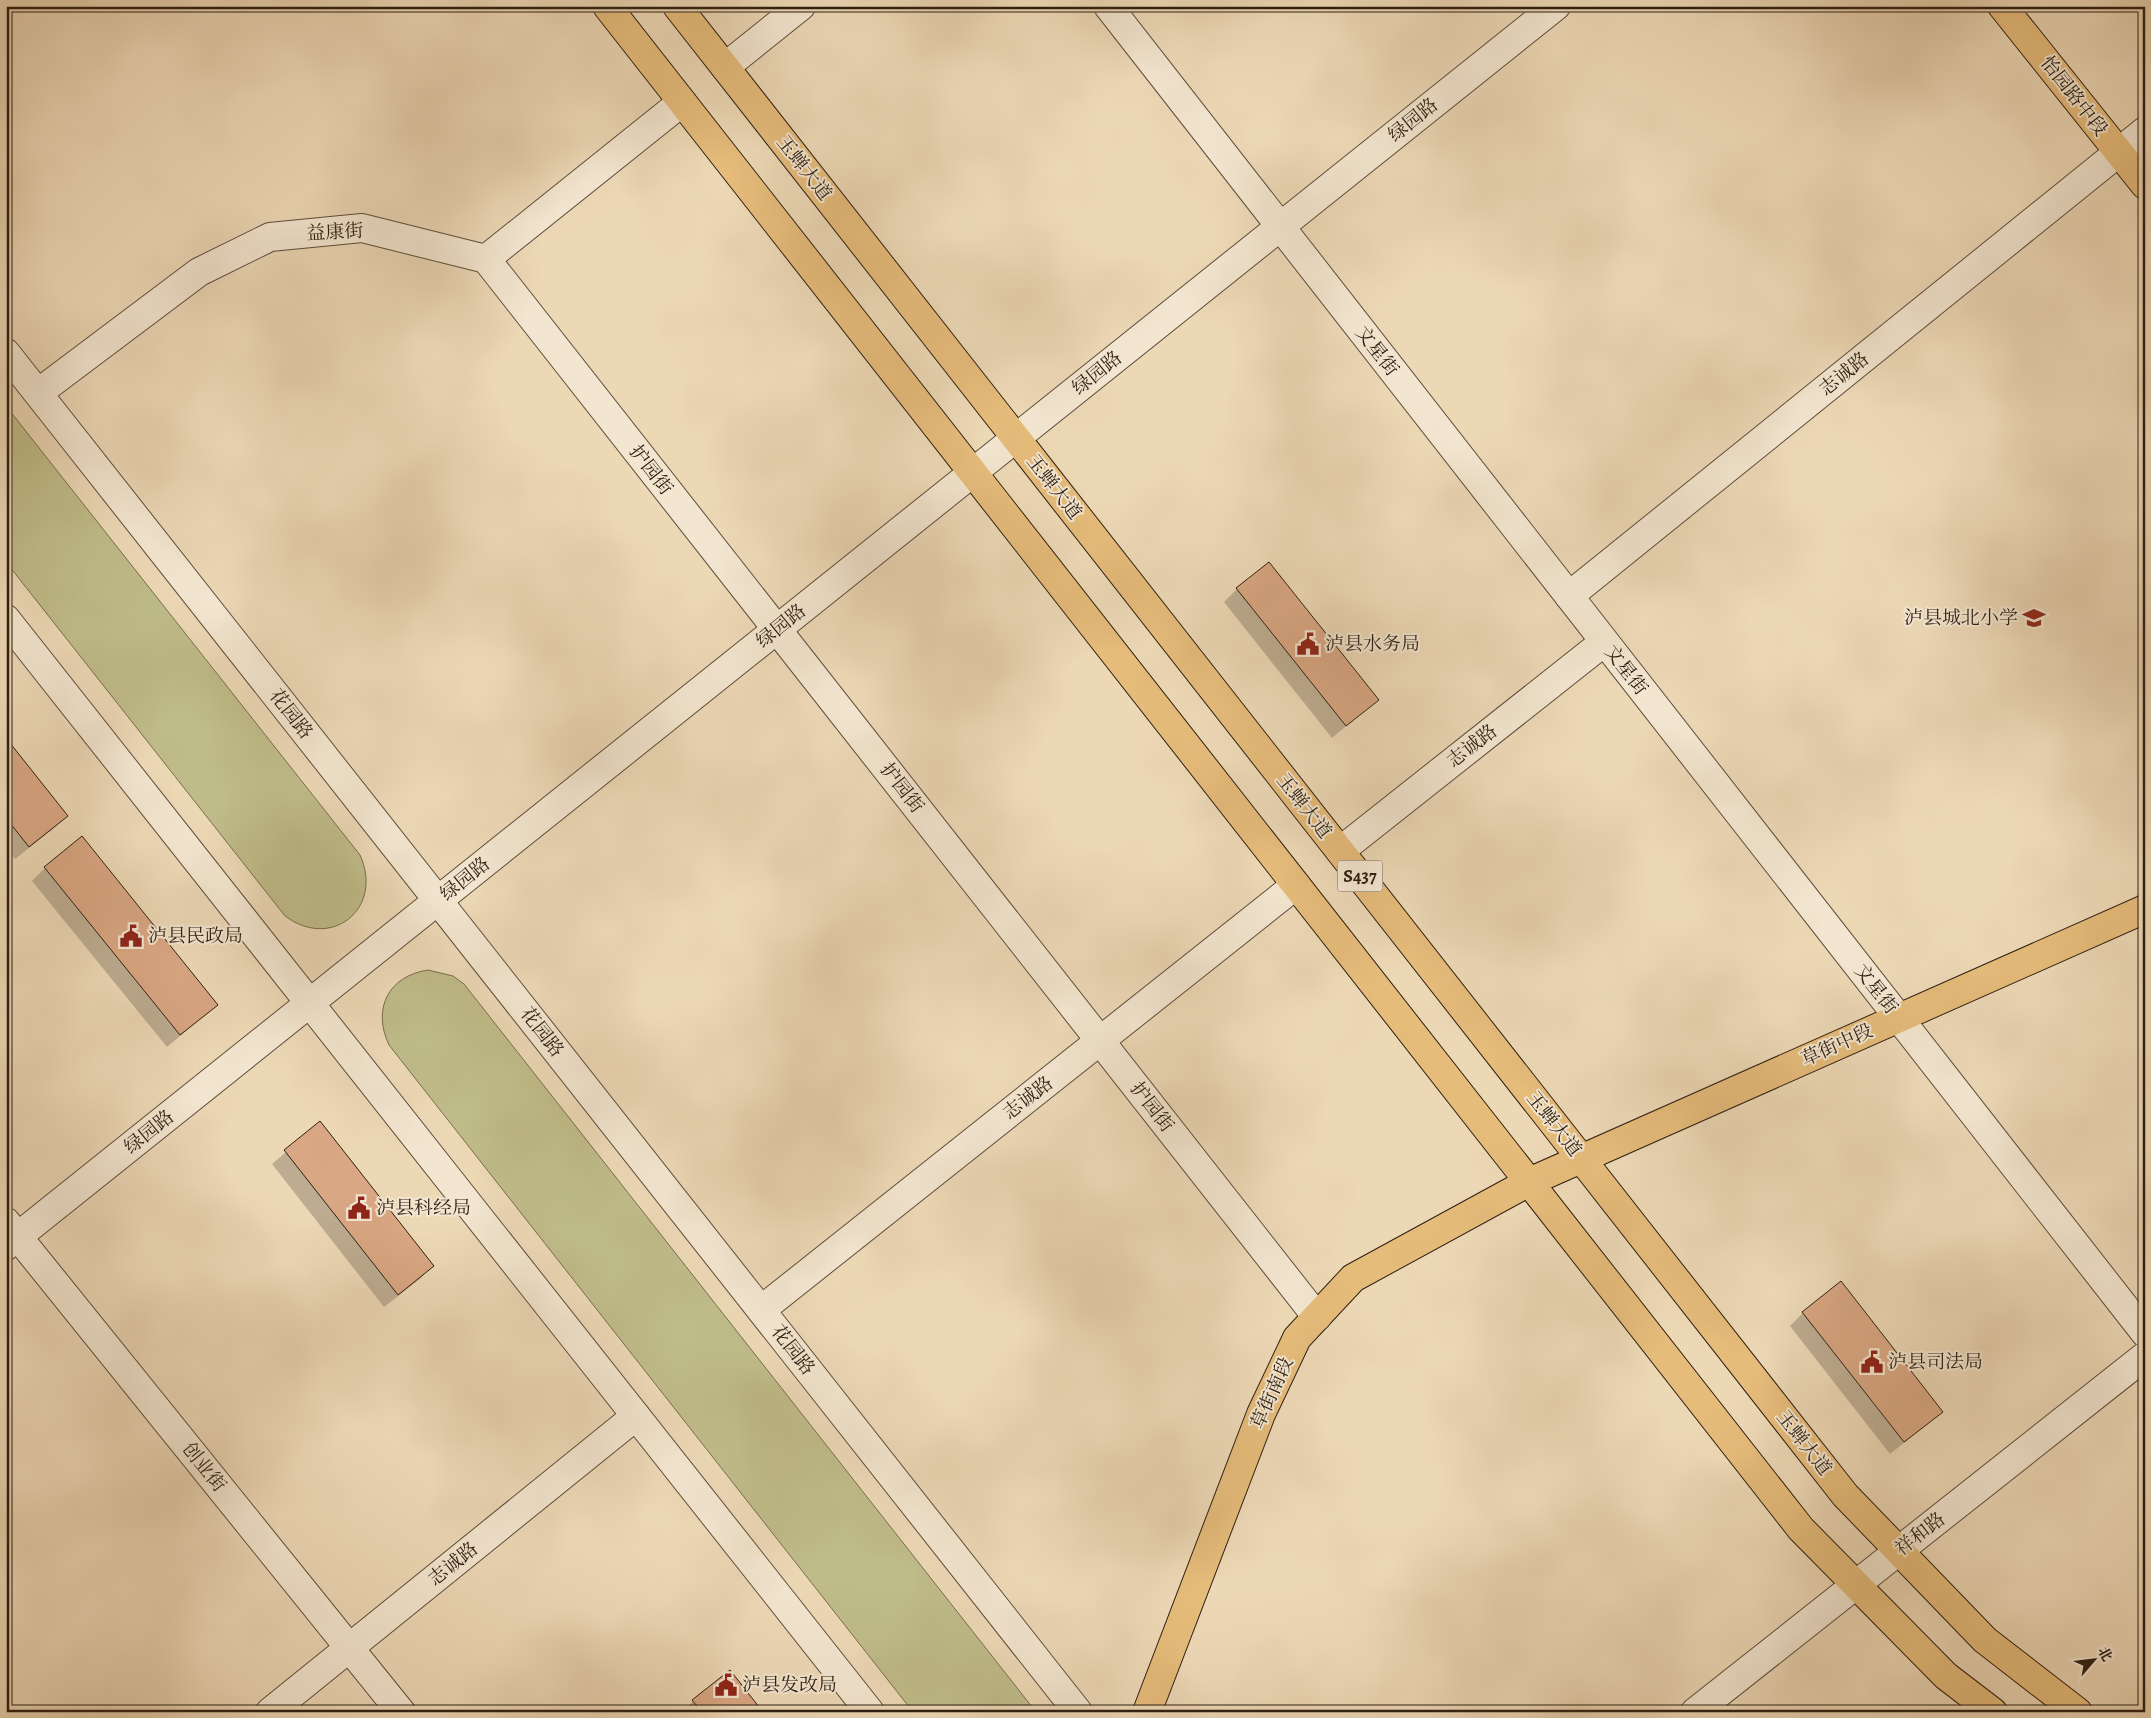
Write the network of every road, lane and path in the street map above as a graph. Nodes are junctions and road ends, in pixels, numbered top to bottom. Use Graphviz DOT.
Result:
graph roads {
  1 [pos="607,6"];
  2 [pos="677,6"];
  3 [pos="801,6"];
  4 [pos="1108,6"];
  5 [pos="1556,6"];
  6 [pos="2002,6"];
  7 [pos="725,67"];
  8 [pos="682,102"];
  9 [pos="2145,132"];
  10 [pos="2119,152"];
  11 [pos="2145,185"];
  12 [pos="1280,227"];
  13 [pos="486,259"];
  14 [pos="6,353"];
  15 [pos="38,393"];
  16 [pos="1016,438"];
  17 [pos="972,473"];
  18 [pos="1568,596"];
  19 [pos="6,619"];
  20 [pos="777,630"];
  21 [pos="1604,642"];
  22 [pos="1340,851"];
  23 [pos="1296,886"];
  24 [pos="438,901"];
  25 [pos="2145,909"];
  26 [pos="310,1003"];
  27 [pos="1898,1018"];
  28 [pos="1100,1041"];
  29 [pos="1581,1159"];
  30 [pos="1529,1182"];
  31 [pos="10,1235"];
  32 [pos="761,1310"];
  33 [pos="1317,1317"];
  34 [pos="2145,1333"];
  35 [pos="2145,1356"];
  36 [pos="636,1416"];
  37 [pos="1899,1551"];
  38 [pos="1856,1585"];
  39 [pos="349,1647"];
  40 [pos="270,1712"];
  41 [pos="401,1712"];
  42 [pos="870,1712"];
  43 [pos="1078,1712"];
  44 [pos="1147,1712"];
  45 [pos="1695,1712"];
  46 [pos="1993,1712"];
  47 [pos="2078,1712"];
  1 -- 8 [label="main road"];
  2 -- 7 [label="main road, 玉蝉大道 / S437"];
  3 -- 7 [label="street"];
  4 -- 12 [label="street, 文星街"];
  5 -- 12 [label="street, 绿园路"];
  6 -- 10 [label="main road, 怡园路中段"];
  7 -- 16 [label="main road, 玉蝉大道 / S437"];
  8 -- 13 [label="street"];
  8 -- 17 [label="main road"];
  9 -- 10 [label="street, 志诚路"];
  10 -- 11 [label="main road, 怡园路中段"];
  10 -- 18 [label="street, 志诚路"];
  12 -- 16 [label="street, 绿园路"];
  12 -- 18 [label="street, 文星街"];
  13 -- 15 [label="street, 益康街"];
  13 -- 20 [label="street, 护园街"];
  14 -- 15 [label="street, 花园路"];
  15 -- 24 [label="street, 花园路"];
  16 -- 17 [label="street, 绿园路"];
  16 -- 22 [label="main road, 玉蝉大道 / S437"];
  17 -- 20 [label="street, 绿园路"];
  17 -- 23 [label="main road"];
  18 -- 21 [label="street, 文星街"];
  19 -- 26 [label="street"];
  20 -- 24 [label="street, 绿园路"];
  20 -- 28 [label="street, 护园街"];
  21 -- 22 [label="street, 志诚路"];
  21 -- 27 [label="street, 文星街"];
  22 -- 29 [label="main road, 玉蝉大道 / S437"];
  23 -- 28 [label="street, 志诚路"];
  23 -- 30 [label="main road"];
  24 -- 26 [label="street, 绿园路"];
  24 -- 32 [label="street, 花园路"];
  25 -- 27 [label="main road, 草街中段"];
  26 -- 31 [label="street, 绿园路"];
  26 -- 36 [label="street"];
  27 -- 29 [label="main road, 草街中段"];
  27 -- 34 [label="street, 文星街"];
  28 -- 32 [label="street, 志诚路"];
  28 -- 33 [label="street, 护园街"];
  29 -- 30 [label="main road, 草街中段"];
  29 -- 37 [label="main road, 玉蝉大道 / S437"];
  30 -- 33 [label="main road, 草街南段"];
  30 -- 38 [label="main road"];
  31 -- 39 [label="street, 创业街"];
  32 -- 43 [label="street, 花园路"];
  33 -- 44 [label="main road, 草街南段"];
  35 -- 37 [label="street, 祥和路"];
  36 -- 39 [label="street, 志诚路"];
  36 -- 42 [label="street"];
  37 -- 38 [label="street, 祥和路"];
  37 -- 47 [label="main road, 玉蝉大道 / S437"];
  38 -- 45 [label="street, 祥和路"];
  38 -- 46 [label="main road"];
  39 -- 40 [label="street, 志诚路"];
  39 -- 41 [label="street, 创业街"];
}
